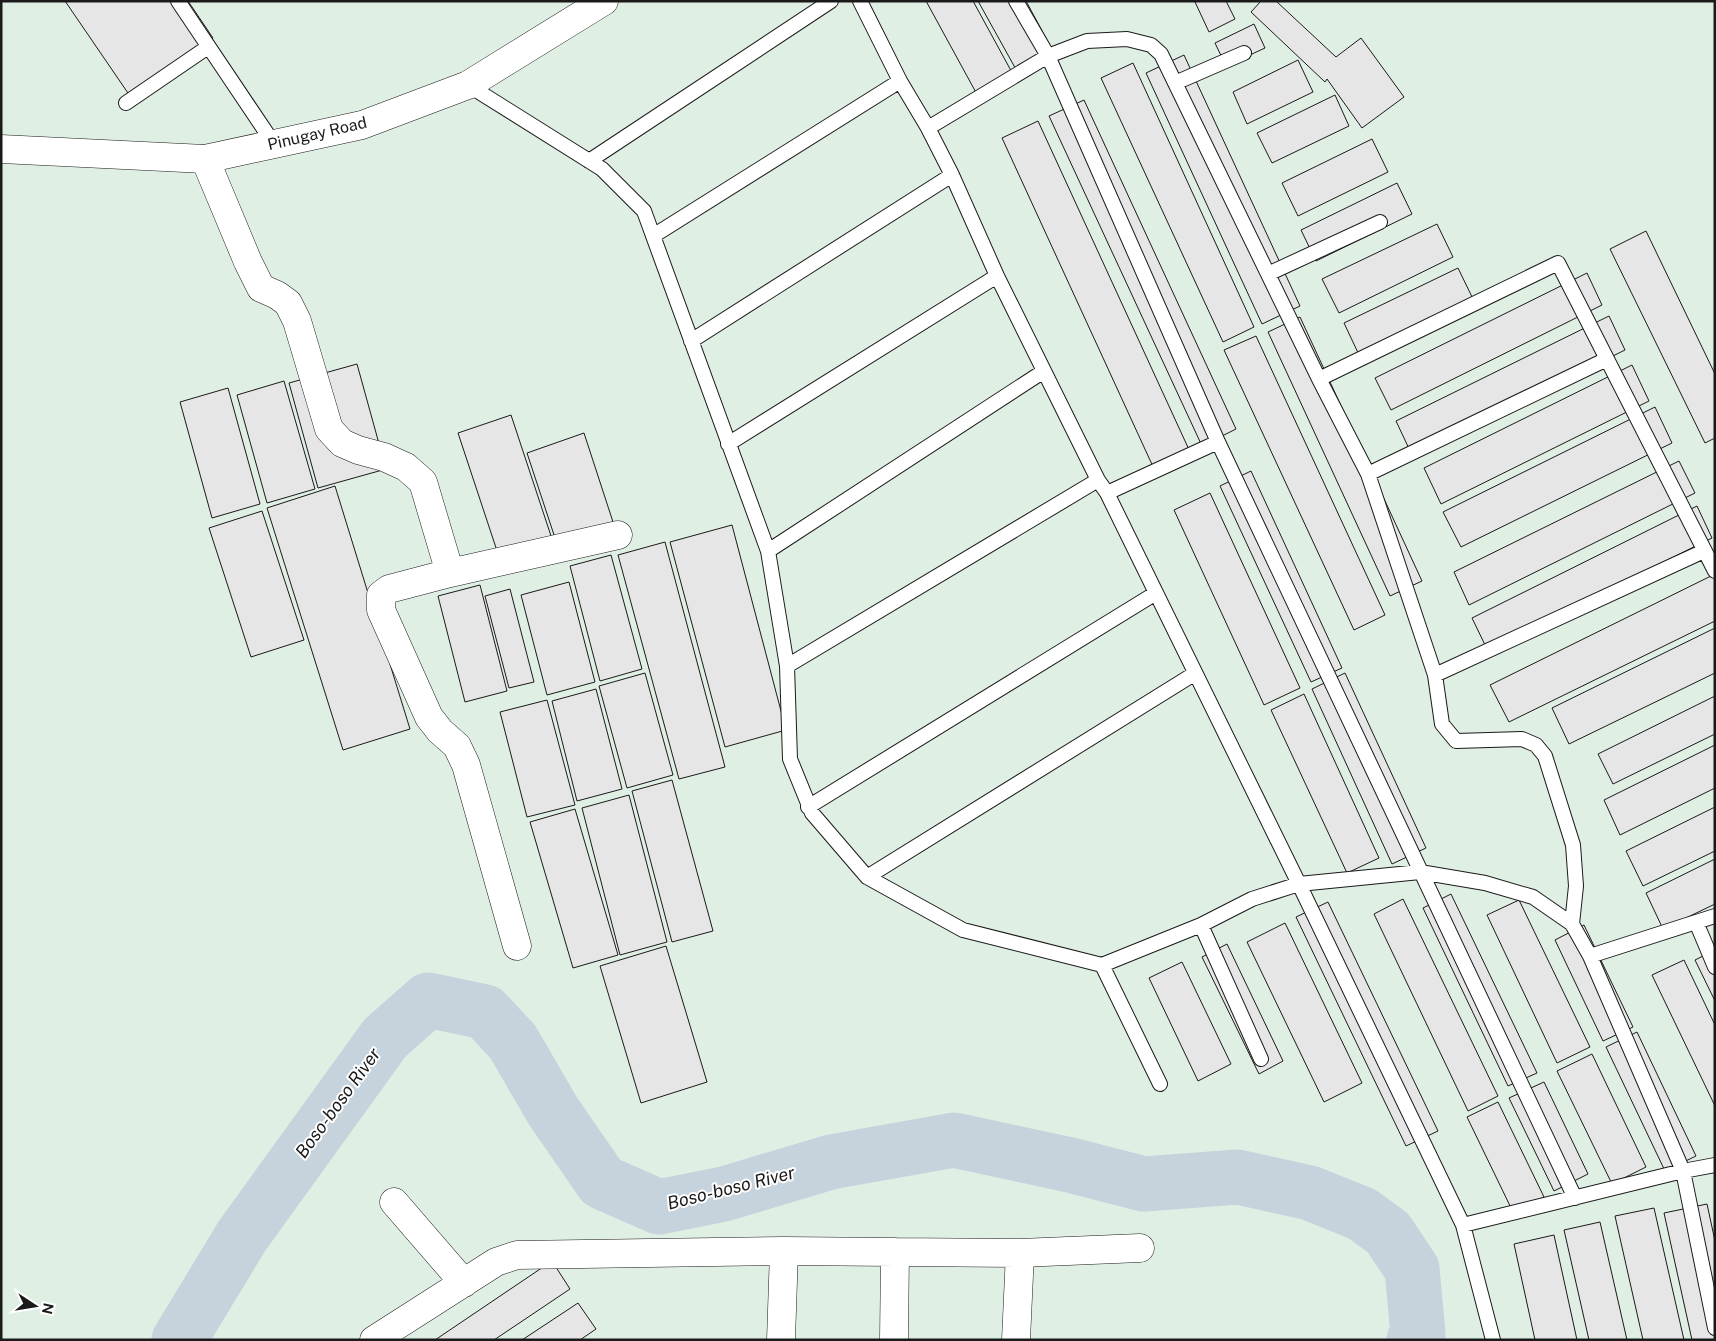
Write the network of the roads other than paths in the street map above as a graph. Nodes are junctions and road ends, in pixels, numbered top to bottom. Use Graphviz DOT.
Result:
graph roads {
  1 [pos="178,1"];
  2 [pos="604,1"];
  3 [pos="831,1"];
  4 [pos="860,1"];
  5 [pos="1016,1"];
  6 [pos="208,47"];
  7 [pos="1244,53"];
  8 [pos="1048,56"];
  9 [pos="900,81"];
  10 [pos="1175,83"];
  11 [pos="468,85"];
  12 [pos="126,104"];
  13 [pos="928,128"];
  14 [pos="274,144"];
  15 [pos="1,149"];
  16 [pos="205,159"];
  17 [pos="589,161"];
  18 [pos="952,175"];
  19 [pos="1380,222"];
  20 [pos="653,236"];
  21 [pos="1268,274"];
  22 [pos="997,276"];
  23 [pos="691,341"];
  24 [pos="1607,359"];
  25 [pos="1044,371"];
  26 [pos="1319,378"];
  27 [pos="1218,442"];
  28 [pos="728,444"];
  29 [pos="1368,474"];
  30 [pos="1098,480"];
  31 [pos="1107,494"];
  32 [pos="618,535"];
  33 [pos="768,551"];
  34 [pos="1704,551"];
  35 [pos="1715,571"];
  36 [pos="450,573"];
  37 [pos="1156,592"];
  38 [pos="788,666"];
  39 [pos="1194,674"];
  40 [pos="1435,675"];
  41 [pos="808,807"];
  42 [pos="1420,872"];
  43 [pos="867,877"];
  44 [pos="1299,884"];
  45 [pos="1715,916"];
  46 [pos="1696,922"];
  47 [pos="1572,924"];
  48 [pos="1201,925"];
  49 [pos="517,946"];
  50 [pos="1590,956"];
  51 [pos="1102,965"];
  52 [pos="1715,967"];
  53 [pos="1261,1059"];
  54 [pos="1160,1084"];
  55 [pos="1715,1165"];
  56 [pos="1684,1171"];
  57 [pos="1574,1198"];
  58 [pos="394,1202"];
  59 [pos="1463,1225"];
  60 [pos="1140,1248"];
  61 [pos="784,1251"];
  62 [pos="895,1252"];
  63 [pos="1020,1254"];
  64 [pos="464,1283"];
  65 [pos="1715,1328"];
  66 [pos="374,1340"];
  67 [pos="781,1340"];
  68 [pos="894,1340"];
  69 [pos="1016,1340"];
  70 [pos="1493,1340"];
  1 -- 6 [label="lane"];
  2 -- 11 [label="street, Pinugay Road"];
  3 -- 17 [label="lane"];
  4 -- 9 [label="lane"];
  5 -- 8 [label="lane"];
  6 -- 12 [label="lane"];
  6 -- 14 [label="lane"];
  7 -- 10 [label="lane"];
  8 -- 10 [label="lane"];
  8 -- 13 [label="lane"];
  8 -- 27 [label="lane"];
  9 -- 13 [label="lane"];
  9 -- 20 [label="lane"];
  10 -- 21 [label="lane"];
  11 -- 14 [label="street, Pinugay Road"];
  11 -- 17 [label="lane"];
  13 -- 18 [label="lane"];
  14 -- 16 [label="street, Pinugay Road"];
  15 -- 16 [label="street, Pinugay Road"];
  16 -- 36 [label="street"];
  17 -- 20 [label="lane"];
  18 -- 22 [label="lane"];
  18 -- 23 [label="lane"];
  19 -- 21 [label="lane"];
  20 -- 23 [label="lane"];
  21 -- 26 [label="lane"];
  22 -- 25 [label="lane"];
  22 -- 28 [label="lane"];
  23 -- 28 [label="lane"];
  24 -- 26 [label="lane"];
  24 -- 29 [label="lane"];
  24 -- 34 [label="lane"];
  25 -- 30 [label="lane"];
  25 -- 33 [label="lane"];
  26 -- 29 [label="lane"];
  27 -- 31 [label="lane"];
  27 -- 42 [label="lane"];
  28 -- 33 [label="lane"];
  29 -- 40 [label="lane"];
  30 -- 31 [label="lane"];
  30 -- 38 [label="lane"];
  31 -- 37 [label="lane"];
  32 -- 36 [label="street"];
  33 -- 38 [label="lane"];
  34 -- 35 [label="lane"];
  34 -- 40 [label="lane"];
  36 -- 49 [label="street"];
  37 -- 39 [label="lane"];
  37 -- 41 [label="lane"];
  38 -- 41 [label="lane"];
  39 -- 43 [label="lane"];
  39 -- 44 [label="lane"];
  40 -- 47 [label="lane"];
  41 -- 43 [label="lane"];
  42 -- 44 [label="lane"];
  42 -- 47 [label="lane"];
  42 -- 57 [label="lane"];
  43 -- 51 [label="lane"];
  44 -- 48 [label="lane"];
  44 -- 59 [label="lane"];
  45 -- 46 [label="lane"];
  46 -- 50 [label="lane"];
  46 -- 52 [label="lane"];
  47 -- 50 [label="lane"];
  48 -- 51 [label="lane"];
  48 -- 53 [label="lane"];
  50 -- 56 [label="lane"];
  51 -- 54 [label="lane"];
  55 -- 56 [label="lane"];
  56 -- 57 [label="lane"];
  56 -- 65 [label="lane"];
  57 -- 59 [label="lane"];
  58 -- 64 [label="street"];
  59 -- 70 [label="lane"];
  60 -- 63 [label="street"];
  61 -- 62 [label="street"];
  61 -- 64 [label="street"];
  61 -- 67 [label="street"];
  62 -- 63 [label="street"];
  62 -- 68 [label="street"];
  63 -- 69 [label="street"];
  64 -- 66 [label="street"];
}
